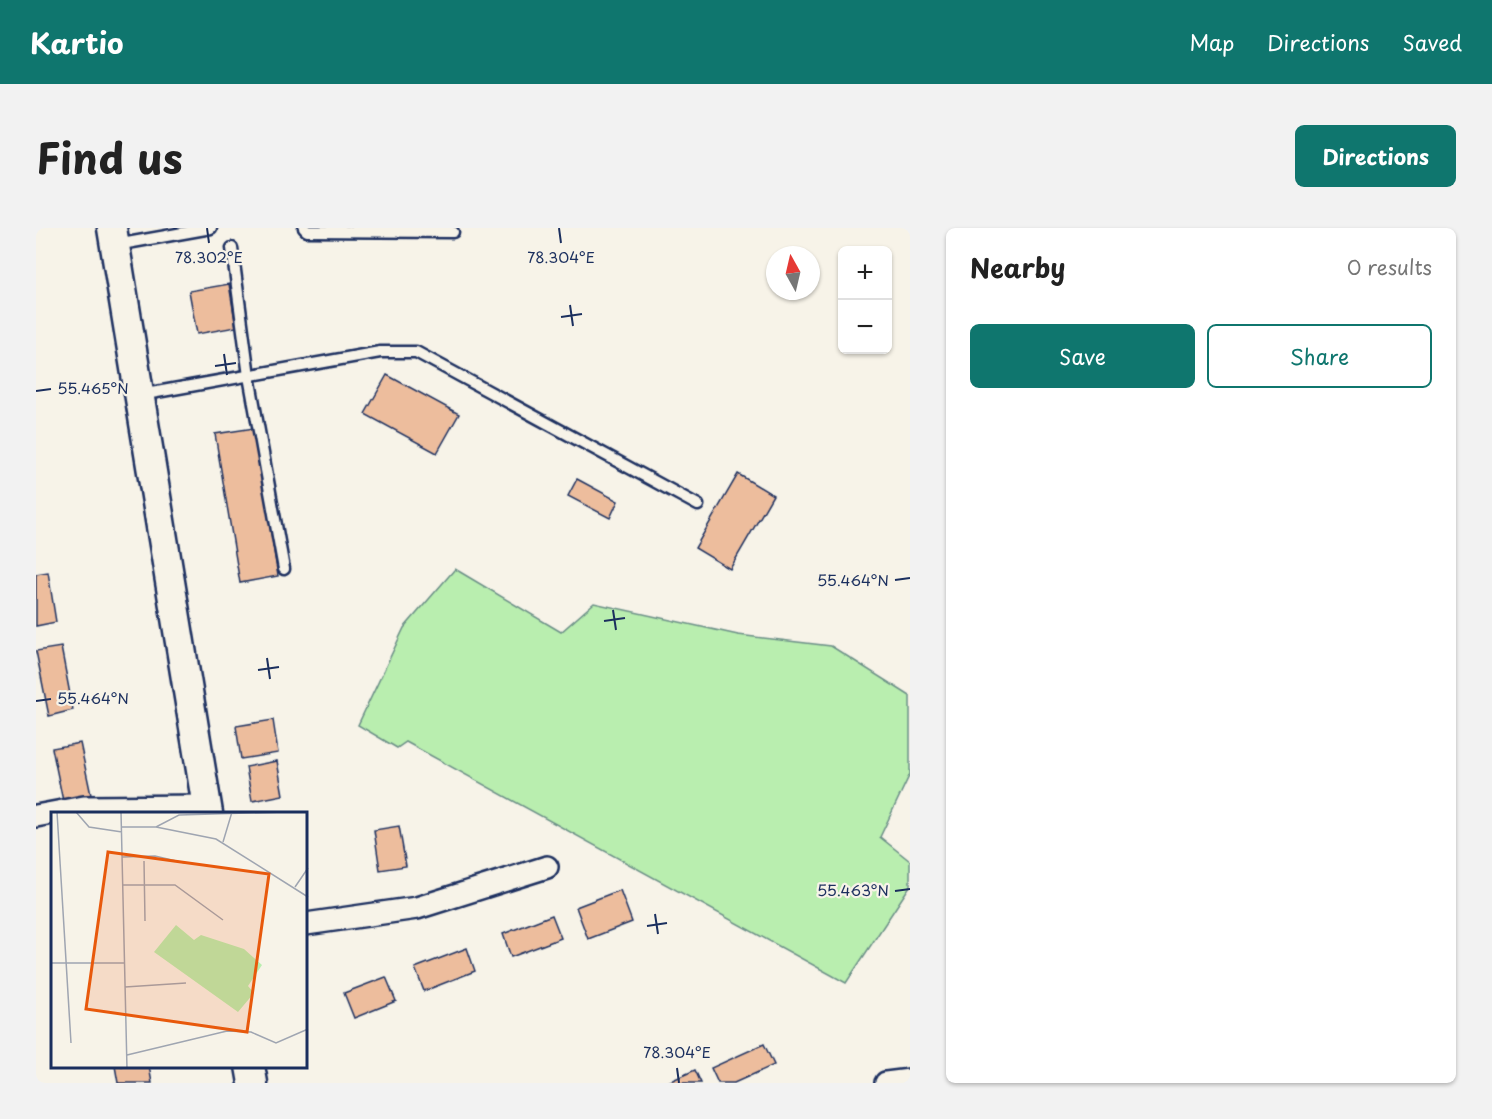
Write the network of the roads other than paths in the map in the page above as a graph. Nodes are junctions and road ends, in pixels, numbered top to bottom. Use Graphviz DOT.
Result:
graph roads {
  1 [pos="211,228"];
  2 [pos="304,228"];
  3 [pos="453,232"];
  4 [pos="114,236"];
  5 [pos="232,248"];
  6 [pos="249,376"];
  7 [pos="140,395"];
  8 [pos="698,505"];
  9 [pos="284,569"];
  10 [pos="208,809"];
  11 [pos="57,812"];
  12 [pos="51,813"];
  13 [pos="36,816"];
  14 [pos="547,867"];
  15 [pos="308,924"];
  16 [pos="250,1068"];
  17 [pos="910,1080"];
  18 [pos="253,1083"];
  19 [pos="886,1083"];
  1 -- 4 [label="lane"];
  2 -- 3 [label="lane"];
  4 -- 7 [label="main road"];
  5 -- 6 [label="lane"];
  6 -- 7 [label="lane"];
  6 -- 8 [label="lane"];
  6 -- 9 [label="lane"];
  7 -- 10 [label="main road"];
  10 -- 11 [label="street"];
  12 -- 13 [label="street"];
  14 -- 15 [label="street"];
  16 -- 18 [label="main road"];
  17 -- 19 [label="street"];
}
